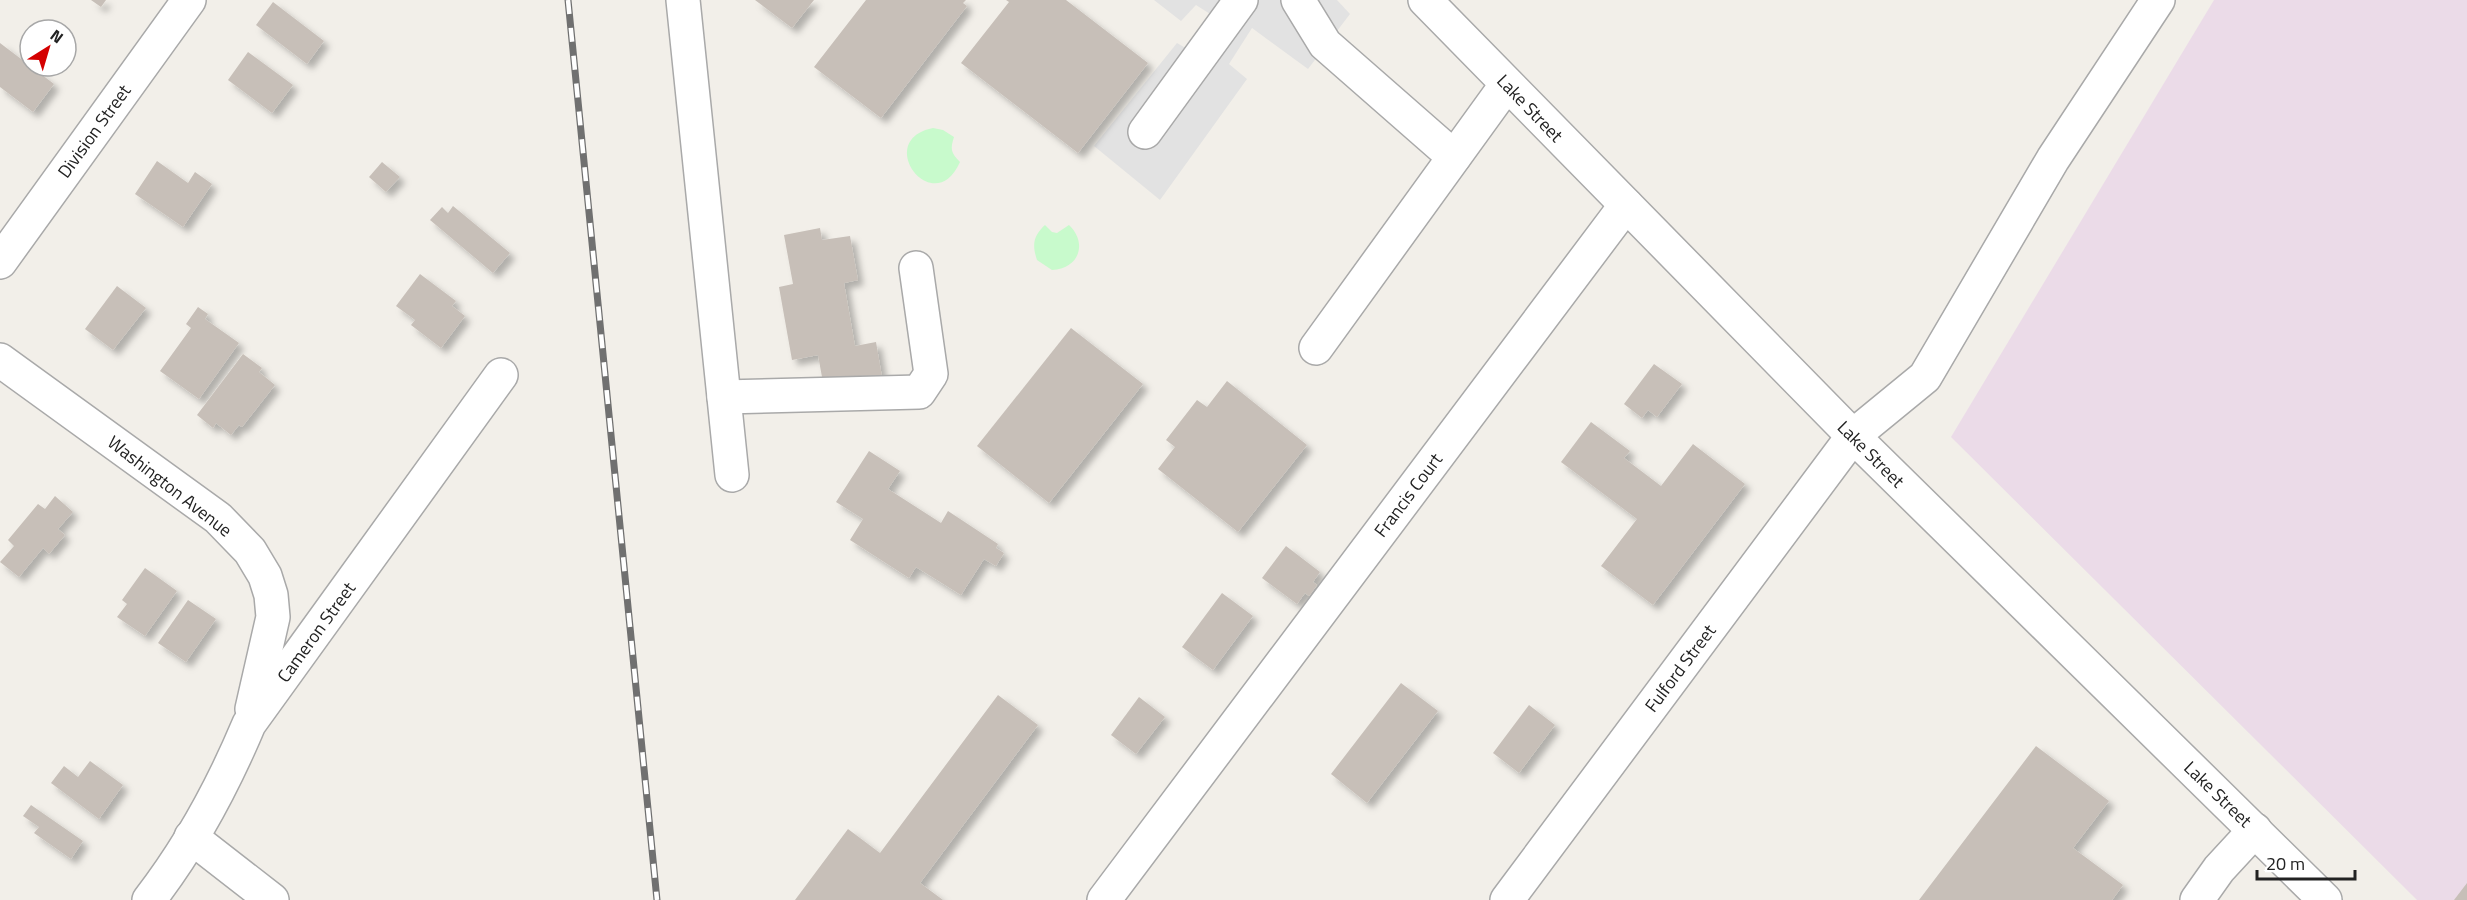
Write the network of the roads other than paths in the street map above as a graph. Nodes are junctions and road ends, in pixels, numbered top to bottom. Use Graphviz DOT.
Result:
graph roads {
  1 [pos="189,0"];
  2 [pos="683,0"];
  3 [pos="1241,0"];
  4 [pos="1298,0"];
  5 [pos="1425,0"];
  6 [pos="2158,0"];
  7 [pos="1507,84"];
  8 [pos="1145,132"];
  9 [pos="1454,157"];
  10 [pos="1626,205"];
  11 [pos="0,262"];
  12 [pos="916,268"];
  13 [pos="1316,348"];
  14 [pos="0,360"];
  15 [pos="501,375"];
  16 [pos="724,397"];
  17 [pos="1853,436"];
  18 [pos="732,475"];
  19 [pos="249,724"];
  20 [pos="2254,830"];
  21 [pos="191,837"];
  22 [pos="149,900"];
  23 [pos="272,900"];
  24 [pos="1104,900"];
  25 [pos="1507,900"];
  26 [pos="2197,900"];
  27 [pos="2325,900"];
  1 -- 11 [label="street, Division Street"];
  2 -- 16 [label="street"];
  3 -- 8 [label="street"];
  4 -- 9 [label="street"];
  5 -- 7 [label="street, Lake Street"];
  6 -- 17 [label="street, Fulford Street"];
  7 -- 9 [label="street"];
  7 -- 10 [label="street, Lake Street"];
  9 -- 13 [label="street"];
  10 -- 17 [label="street, Lake Street"];
  10 -- 24 [label="street, Francis Court"];
  12 -- 16 [label="street"];
  14 -- 19 [label="street, Washington Avenue"];
  15 -- 19 [label="street, Cameron Street"];
  16 -- 18 [label="street"];
  17 -- 20 [label="street, Lake Street"];
  17 -- 25 [label="street, Fulford Street"];
  19 -- 21 [label="street, Cameron Street"];
  20 -- 26 [label="street"];
  20 -- 27 [label="street, Lake Street"];
  21 -- 22 [label="street, Cameron Street"];
  21 -- 23 [label="street"];
}
